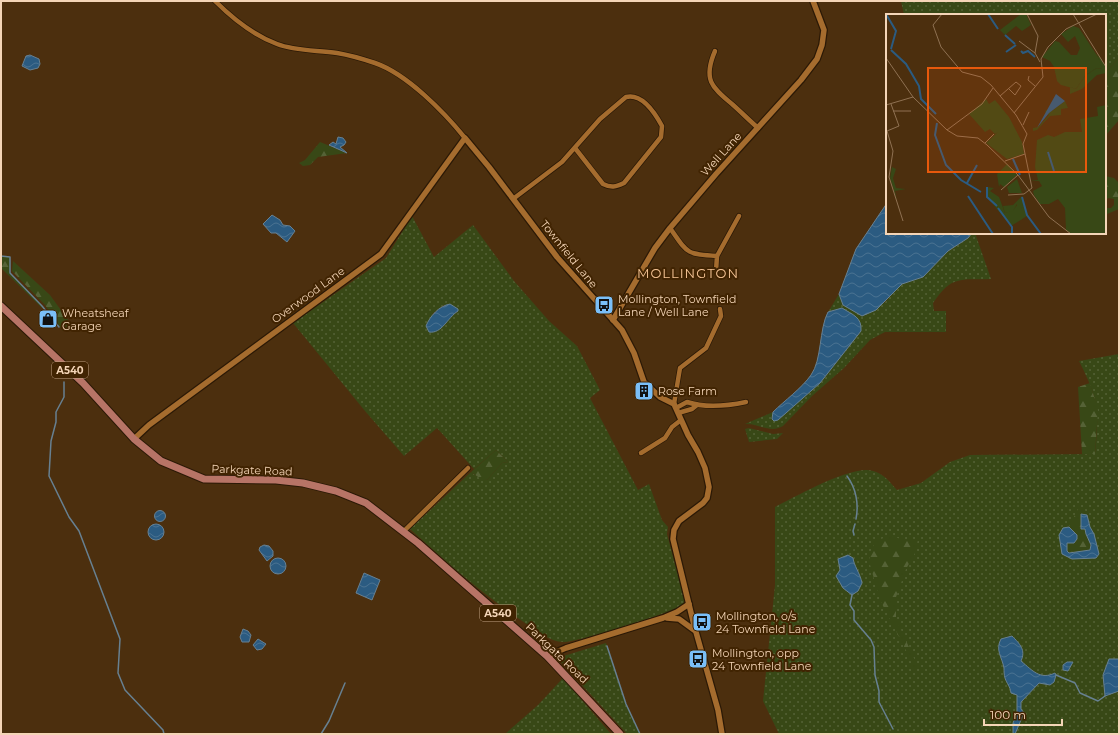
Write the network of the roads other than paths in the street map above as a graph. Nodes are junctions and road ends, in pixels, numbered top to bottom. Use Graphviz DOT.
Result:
graph roads {
  1 [pos="215,1"];
  2 [pos="813,1"];
  3 [pos="716,51"];
  4 [pos="758,128"];
  5 [pos="465,138"];
  6 [pos="575,148"];
  7 [pos="513,199"];
  8 [pos="739,216"];
  9 [pos="670,228"];
  10 [pos="718,256"];
  11 [pos="716,271"];
  12 [pos="1,306"];
  13 [pos="720,310"];
  14 [pos="613,320"];
  15 [pos="746,402"];
  16 [pos="697,405"];
  17 [pos="676,408"];
  18 [pos="681,420"];
  19 [pos="134,439"];
  20 [pos="641,453"];
  21 [pos="468,468"];
  22 [pos="404,532"];
  23 [pos="688,604"];
  24 [pos="663,618"];
  25 [pos="695,631"];
  26 [pos="547,656"];
  27 [pos="620,734"];
  28 [pos="722,734"];
  1 -- 5 [label="street, Townfield Lane"];
  2 -- 4 [label="street, Well Lane"];
  3 -- 4 [label="street"];
  4 -- 9 [label="street, Well Lane"];
  5 -- 7 [label="street, Townfield Lane"];
  5 -- 19 [label="street, Overwood Lane"];
  6 -- 6 [label="street"];
  6 -- 7 [label="street"];
  7 -- 14 [label="street, Townfield Lane"];
  8 -- 10 [label="street"];
  9 -- 10 [label="street"];
  9 -- 14 [label="street, Well Lane"];
  10 -- 11 [label="street"];
  12 -- 19 [label="main road, Parkgate Road / A540"];
  13 -- 17 [label="street"];
  14 -- 17 [label="street, Townfield Lane"];
  15 -- 16 [label="street"];
  16 -- 17 [label="street"];
  16 -- 17 [label="street"];
  17 -- 18 [label="street"];
  18 -- 20 [label="street"];
  18 -- 23 [label="street"];
  19 -- 22 [label="main road, Parkgate Road / A540"];
  21 -- 22 [label="street"];
  22 -- 26 [label="main road, Parkgate Road / A540"];
  23 -- 24 [label="street"];
  23 -- 25 [label="street"];
  24 -- 25 [label="street"];
  24 -- 26 [label="street"];
  25 -- 28 [label="street"];
  26 -- 27 [label="main road, Parkgate Road / A540"];
}
